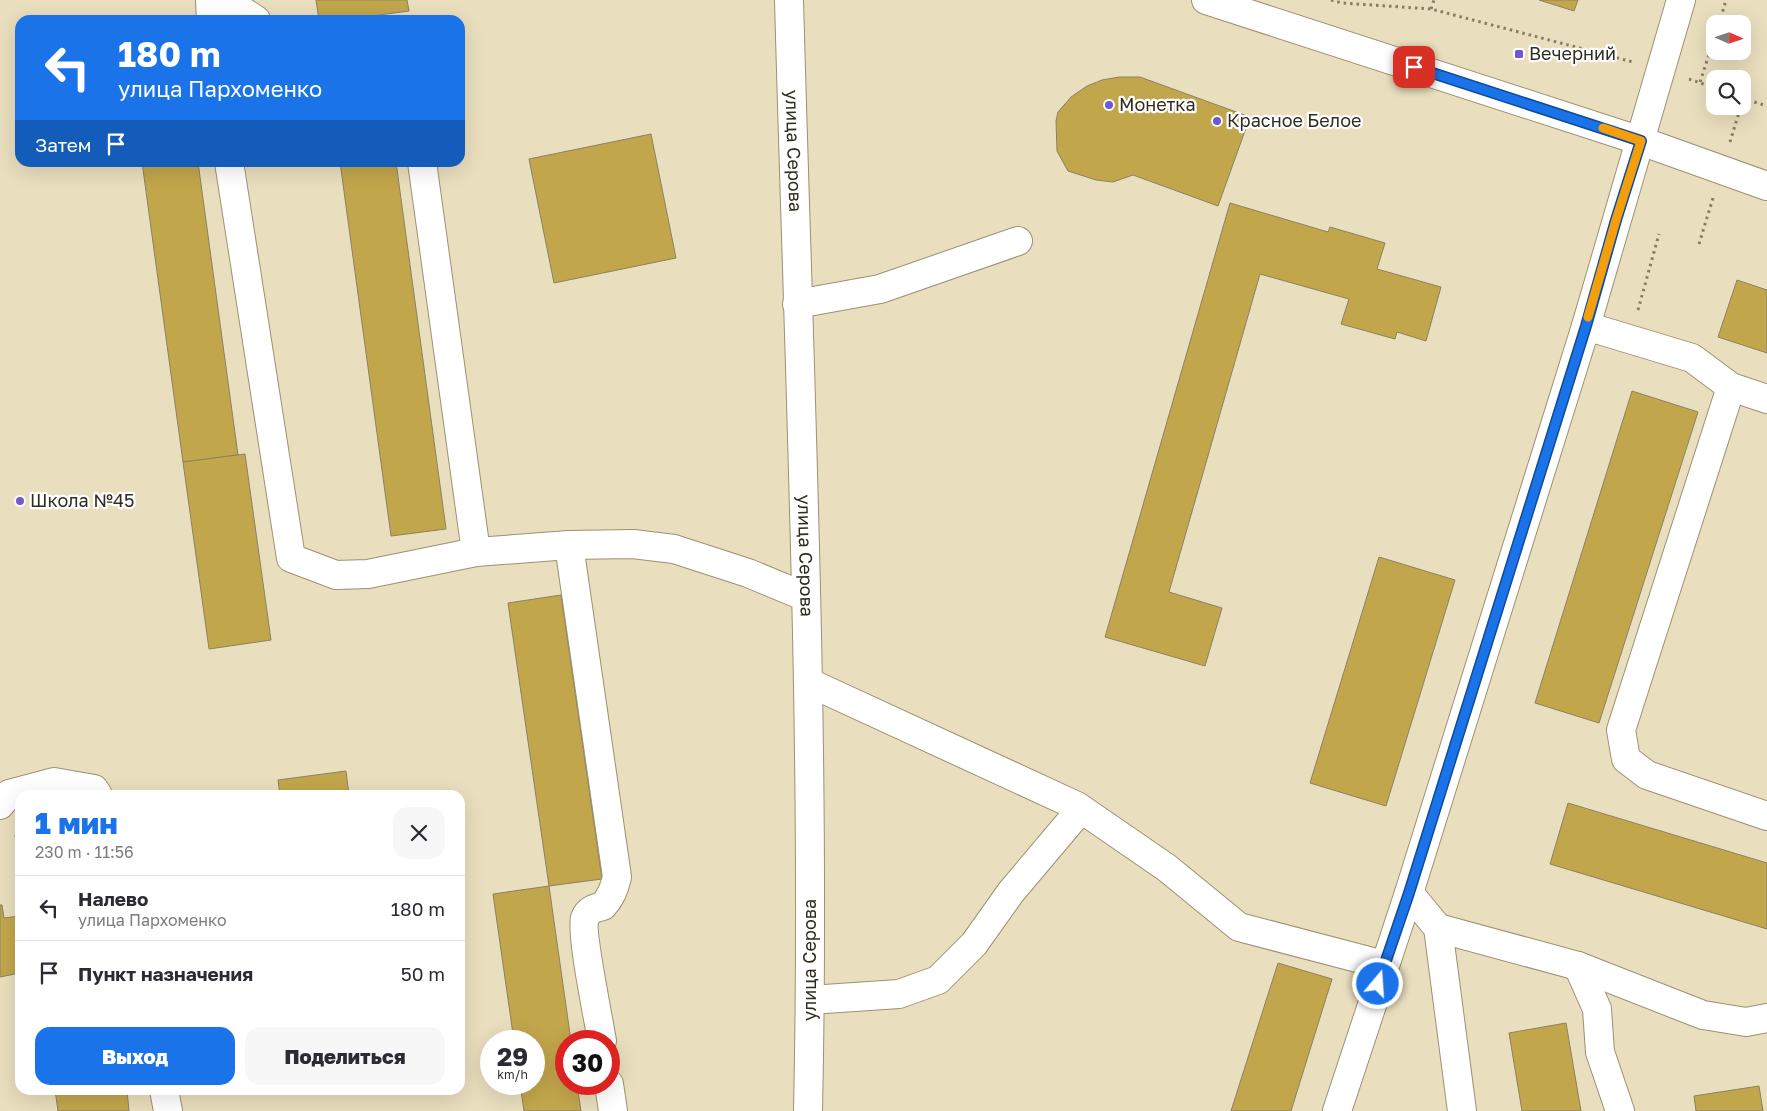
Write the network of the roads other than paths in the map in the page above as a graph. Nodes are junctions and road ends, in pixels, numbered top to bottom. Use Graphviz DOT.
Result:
graph roads {
  1 [pos="210,0"];
  2 [pos="226,0"];
  3 [pos="789,0"];
  4 [pos="1206,0"];
  5 [pos="1682,0"];
  6 [pos="211,15"];
  7 [pos="248,15"];
  8 [pos="1641,141"];
  9 [pos="230,167"];
  10 [pos="423,167"];
  11 [pos="1767,186"];
  12 [pos="1018,241"];
  13 [pos="798,304"];
  14 [pos="1586,326"];
  15 [pos="1731,387"];
  16 [pos="1767,399"];
  17 [pos="569,545"];
  18 [pos="476,552"];
  19 [pos="806,597"];
  20 [pos="808,682"];
  21 [pos="24,790"];
  22 [pos="95,790"];
  23 [pos="15,792"];
  24 [pos="0,805"];
  25 [pos="1081,809"];
  26 [pos="1767,816"];
  27 [pos="1409,893"];
  28 [pos="1438,928"];
  29 [pos="1384,965"];
  30 [pos="1578,966"];
  31 [pos="810,1000"];
  32 [pos="1767,1018"];
  33 [pos="600,1030"];
  34 [pos="165,1095"];
  35 [pos="611,1095"];
  36 [pos="168,1111"];
  37 [pos="613,1111"];
  38 [pos="808,1111"];
  39 [pos="1336,1111"];
  40 [pos="1462,1111"];
  41 [pos="1620,1111"];
  1 -- 6 [label="main road"];
  2 -- 7 [label="main road"];
  3 -- 13 [label="main road, улица Серова"];
  4 -- 8 [label="main road"];
  5 -- 8 [label="main road"];
  8 -- 11 [label="main road"];
  8 -- 14 [label="main road"];
  9 -- 18 [label="main road"];
  10 -- 18 [label="main road"];
  12 -- 13 [label="main road"];
  13 -- 19 [label="main road, улица Серова"];
  14 -- 15 [label="main road"];
  14 -- 27 [label="main road"];
  15 -- 16 [label="main road"];
  15 -- 26 [label="main road"];
  17 -- 18 [label="main road"];
  17 -- 19 [label="main road"];
  17 -- 33 [label="main road"];
  19 -- 20 [label="main road, улица Серова"];
  20 -- 25 [label="main road"];
  20 -- 31 [label="main road, улица Серова"];
  21 -- 22 [label="main road"];
  23 -- 24 [label="main road"];
  25 -- 29 [label="main road"];
  25 -- 31 [label="main road"];
  27 -- 28 [label="main road"];
  27 -- 29 [label="main road"];
  28 -- 30 [label="main road"];
  28 -- 40 [label="main road"];
  29 -- 39 [label="main road"];
  30 -- 32 [label="main road"];
  30 -- 41 [label="main road"];
  31 -- 38 [label="main road, улица Серова"];
  34 -- 36 [label="main road"];
  35 -- 37 [label="main road"];
}
